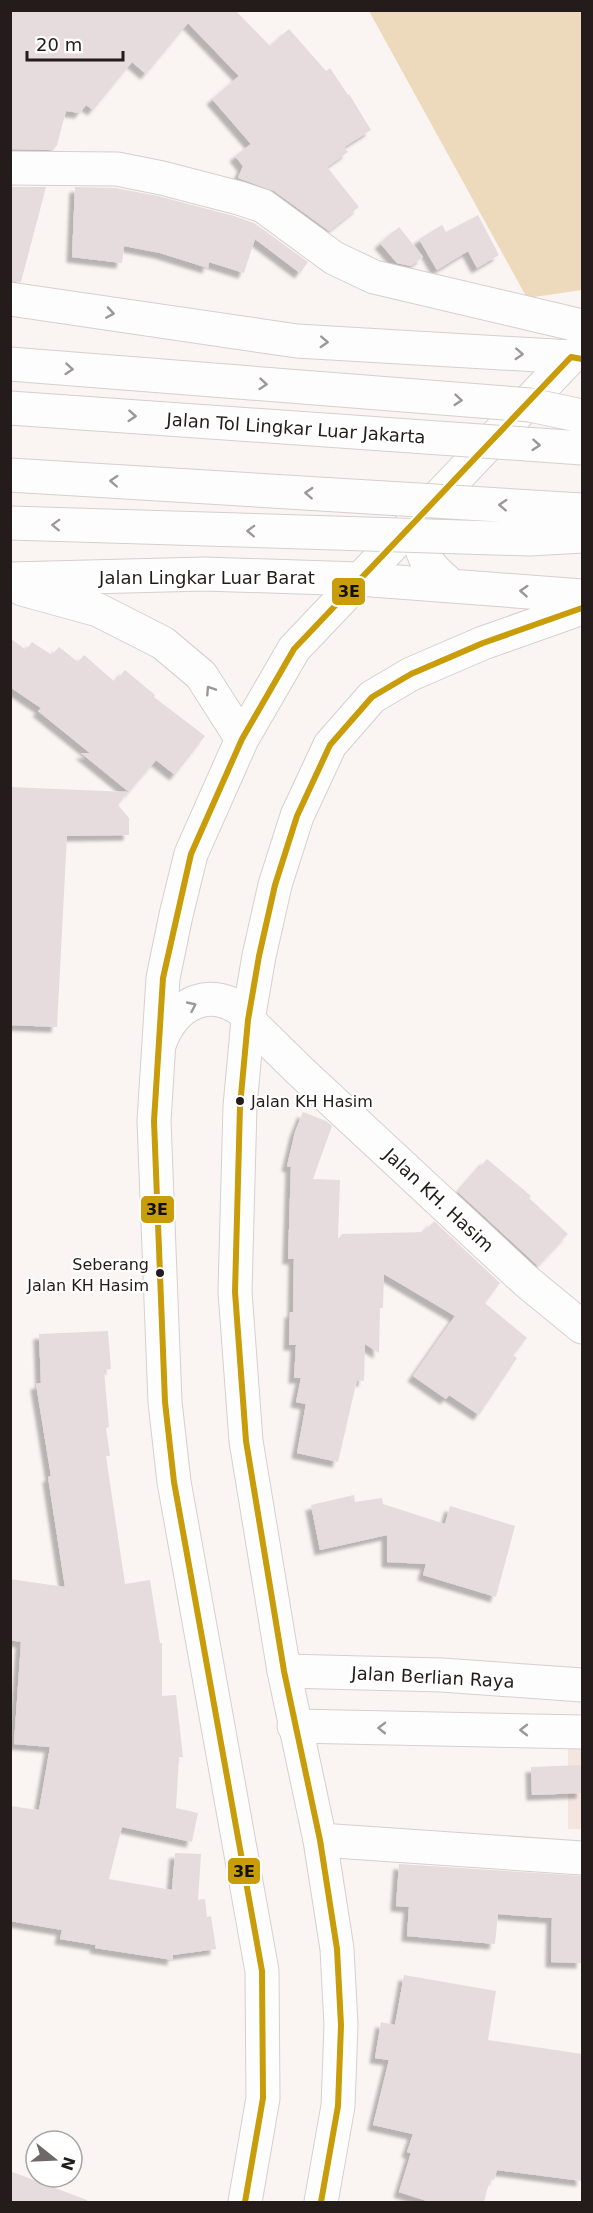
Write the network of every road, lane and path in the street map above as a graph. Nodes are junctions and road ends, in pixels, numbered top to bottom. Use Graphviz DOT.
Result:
graph roads {
  1 [pos="10,168"];
  2 [pos="10,299"];
  3 [pos="582,326"];
  4 [pos="578,355"];
  5 [pos="10,364"];
  6 [pos="10,408"];
  7 [pos="582,416"];
  8 [pos="582,448"];
  9 [pos="10,475"];
  10 [pos="582,510"];
  11 [pos="416,519"];
  12 [pos="10,524"];
  13 [pos="582,536"];
  14 [pos="10,579"];
  15 [pos="359,579"];
  16 [pos="10,586"];
  17 [pos="452,586"];
  18 [pos="582,596"];
  19 [pos="582,608"];
  20 [pos="242,739"];
  21 [pos="248,1018"];
  22 [pos="157,1049"];
  23 [pos="582,1327"];
  24 [pos="284,1671"];
  25 [pos="582,1685"];
  26 [pos="294,1726"];
  27 [pos="582,1732"];
  28 [pos="320,1840"];
  29 [pos="582,1858"];
  30 [pos="245,2202"];
  31 [pos="321,2202"];
  1 -- 3 [label="main road"];
  2 -- 4 [label="main road, one-way"];
  4 -- 11 [label="main road"];
  5 -- 7 [label="main road, one-way, bridge"];
  6 -- 8 [label="main road, Jalan Tol Lingkar Luar Jakarta, one-way, bridge"];
  10 -- 9 [label="main road, one-way, bridge"];
  11 -- 15 [label="main road"];
  11 -- 17 [label="main road"];
  13 -- 12 [label="main road, one-way, bridge"];
  14 -- 15 [label="main road, Jalan Lingkar Luar Barat"];
  15 -- 17 [label="main road, Jalan Lingkar Luar Barat"];
  15 -- 20 [label="main road"];
  20 -- 16 [label="main road, one-way"];
  18 -- 17 [label="main road, Jalan Lingkar Luar Barat, one-way"];
  19 -- 21 [label="main road"];
  20 -- 22 [label="main road"];
  22 -- 21 [label="main road, Jalan KH. Hasim, one-way"];
  21 -- 23 [label="main road, Jalan KH. Hasim"];
  21 -- 24 [label="main road"];
  22 -- 30 [label="main road"];
  24 -- 25 [label="main road, Jalan Berlian Raya"];
  24 -- 26 [label="main road"];
  27 -- 26 [label="main road, one-way"];
  26 -- 28 [label="main road"];
  28 -- 29 [label="main road"];
  28 -- 31 [label="main road"];
}
